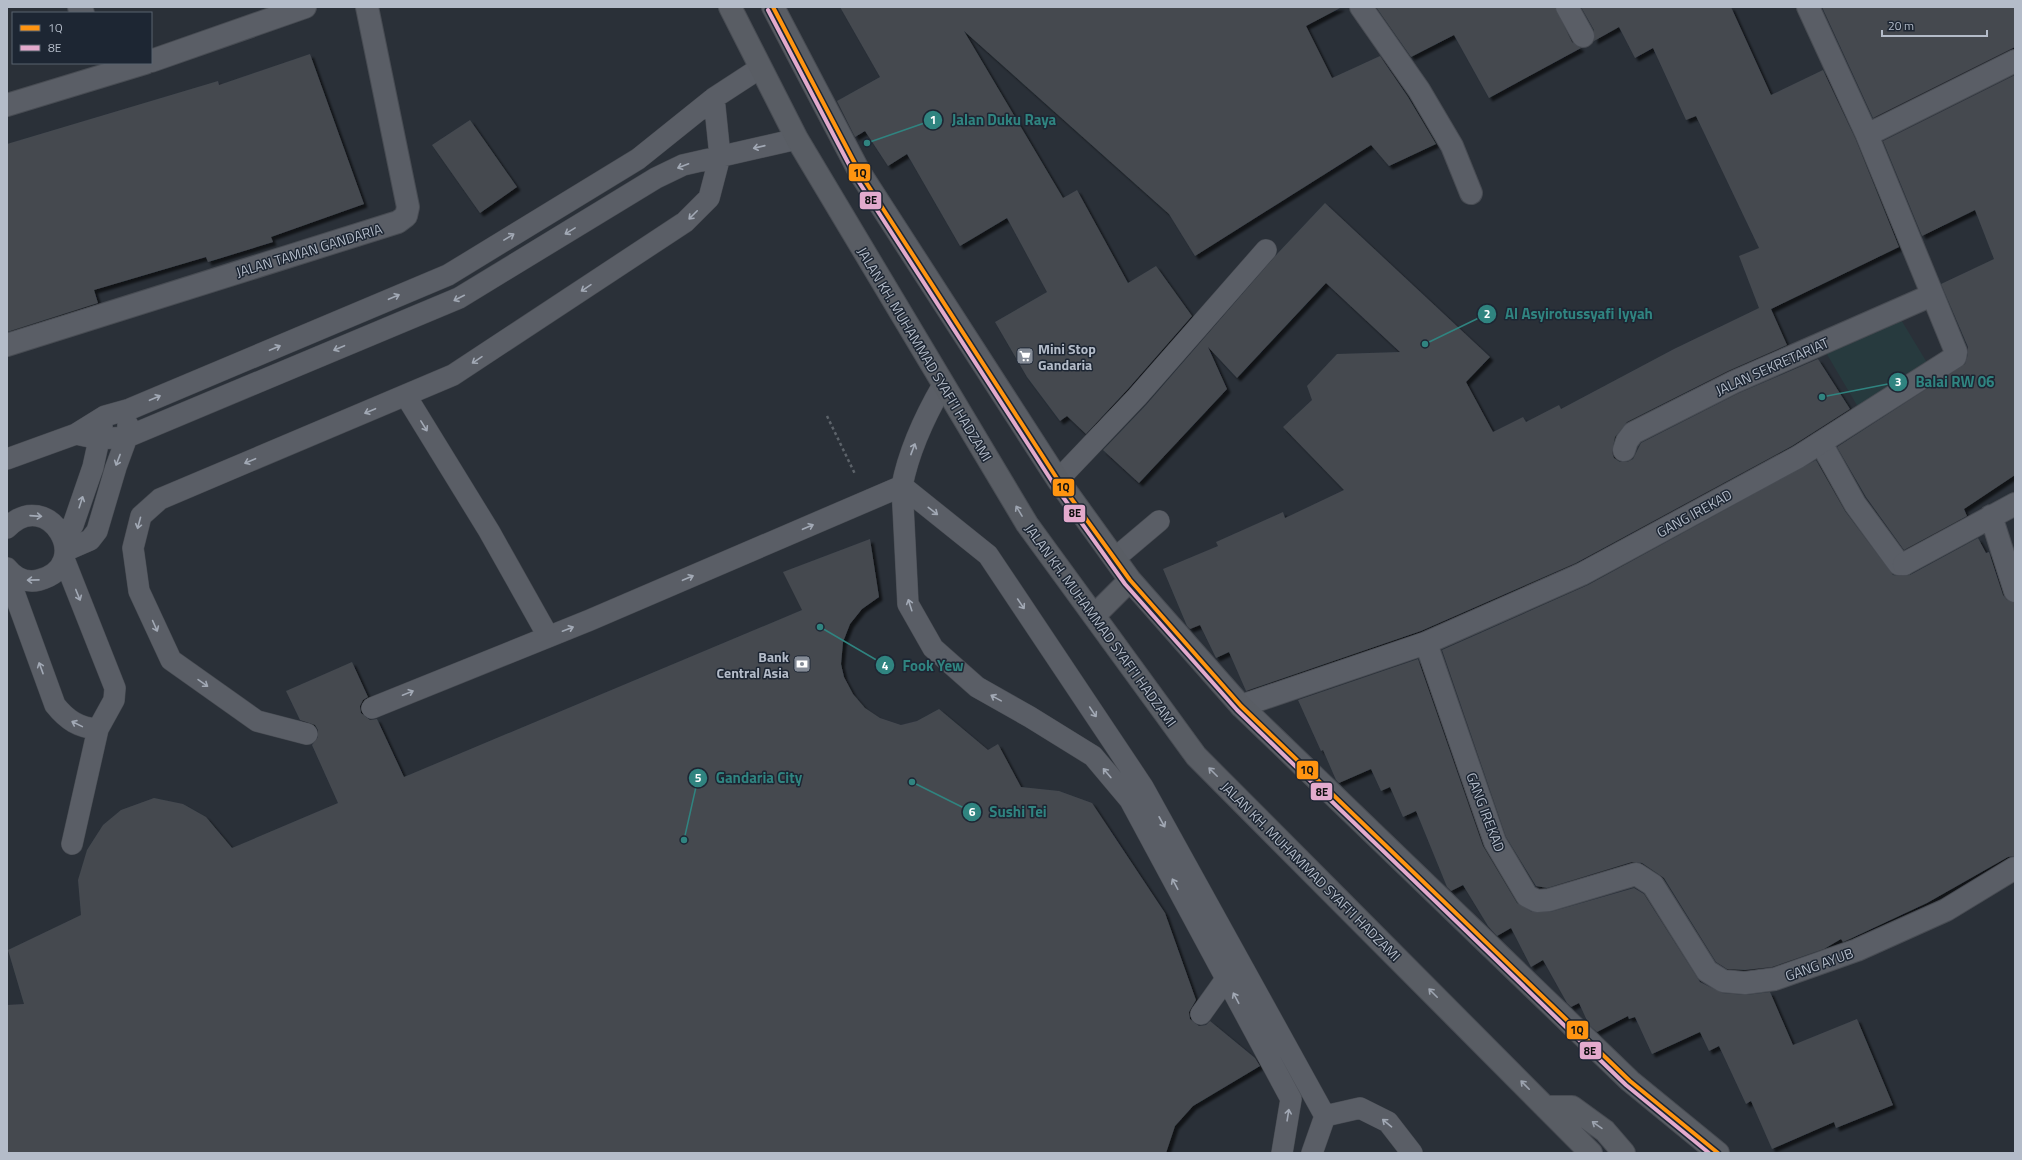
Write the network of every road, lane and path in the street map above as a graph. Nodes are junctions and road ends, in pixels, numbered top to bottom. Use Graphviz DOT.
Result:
graph roads {
  1 [pos="305,7"];
  2 [pos="367,7"];
  3 [pos="730,7"];
  4 [pos="773,7"];
  5 [pos="1361,7"];
  6 [pos="1566,7"];
  7 [pos="1808,7"];
  8 [pos="1583,36"];
  9 [pos="152,61"];
  10 [pos="2015,61"];
  11 [pos="139,64"];
  12 [pos="121,67"];
  13 [pos="760,68"];
  14 [pos="714,98"];
  15 [pos="7,105"];
  16 [pos="1867,135"];
  17 [pos="797,139"];
  18 [pos="720,156"];
  19 [pos="1471,194"];
  20 [pos="1266,250"];
  21 [pos="1932,295"];
  22 [pos="7,345"];
  23 [pos="943,385"];
  24 [pos="406,396"];
  25 [pos="130,409"];
  26 [pos="105,416"];
  27 [pos="827,416"];
  28 [pos="76,434"];
  29 [pos="127,437"];
  30 [pos="99,439"];
  31 [pos="1821,443"];
  32 [pos="1624,450"];
  33 [pos="7,459"];
  34 [pos="1058,480"];
  35 [pos="902,486"];
  36 [pos="868,502"];
  37 [pos="2015,504"];
  38 [pos="1991,516"];
  39 [pos="1160,521"];
  40 [pos="7,528"];
  41 [pos="64,548"];
  42 [pos="1114,559"];
  43 [pos="7,568"];
  44 [pos="7,573"];
  45 [pos="1130,580"];
  46 [pos="2015,591"];
  47 [pos="1094,616"];
  48 [pos="548,636"];
  49 [pos="1426,643"];
  50 [pos="1241,706"];
  51 [pos="372,708"];
  52 [pos="98,729"];
  53 [pos="307,734"];
  54 [pos="72,844"];
  55 [pos="2015,868"];
  56 [pos="1653,885"];
  57 [pos="1226,979"];
  58 [pos="1201,1014"];
  59 [pos="1547,1106"];
  60 [pos="1325,1116"];
  61 [pos="1687,1128"];
  62 [pos="1587,1151"];
  63 [pos="1282,1153"];
  64 [pos="1312,1153"];
  65 [pos="1412,1153"];
  66 [pos="1624,1153"];
  67 [pos="1697,1153"];
  68 [pos="1718,1153"];
  1 -- 9 [label="street"];
  2 -- 22 [label="street, JALAN TAMAN GANDARIA"];
  3 -- 13 [label="main road, JALAN KH. MUHAMMAD SYAFI'I HADZAMI"];
  4 -- 34 [label="main road"];
  5 -- 19 [label="street"];
  6 -- 8 [label="street"];
  7 -- 16 [label="street"];
  10 -- 16 [label="street"];
  11 -- 12 [label="street"];
  12 -- 15 [label="street"];
  13 -- 14 [label="lane"];
  13 -- 17 [label="main road, JALAN KH. MUHAMMAD SYAFI'I HADZAMI"];
  14 -- 18 [label="lane"];
  25 -- 14 [label="lane, one-way"];
  16 -- 21 [label="street"];
  17 -- 18 [label="lane, one-way"];
  17 -- 23 [label="main road, JALAN KH. MUHAMMAD SYAFI'I HADZAMI"];
  18 -- 24 [label="lane, one-way"];
  18 -- 29 [label="lane, one-way"];
  20 -- 34 [label="lane"];
  21 -- 31 [label="street, GANG IREKAD"];
  21 -- 32 [label="street, JALAN SEKRETARIAT"];
  35 -- 23 [label="lane, one-way"];
  47 -- 23 [label="main road, JALAN KH. MUHAMMAD SYAFI'I HADZAMI, one-way"];
  24 -- 48 [label="lane, one-way"];
  24 -- 53 [label="lane, one-way"];
  25 -- 26 [label="lane"];
  25 -- 29 [label="lane"];
  26 -- 28 [label="lane"];
  26 -- 30 [label="lane"];
  27 -- 36 [label="path"];
  28 -- 30 [label="lane"];
  28 -- 33 [label="lane"];
  29 -- 30 [label="lane"];
  29 -- 41 [label="lane, one-way"];
  41 -- 30 [label="lane, one-way"];
  31 -- 38 [label="street"];
  31 -- 49 [label="street, GANG IREKAD"];
  34 -- 42 [label="main road"];
  35 -- 36 [label="lane"];
  57 -- 35 [label="lane, one-way"];
  35 -- 60 [label="lane, one-way"];
  48 -- 36 [label="lane, one-way"];
  37 -- 38 [label="street"];
  38 -- 46 [label="street"];
  39 -- 42 [label="lane"];
  40 -- 41 [label="lane, one-way"];
  41 -- 43 [label="lane, one-way"];
  41 -- 52 [label="lane, one-way"];
  42 -- 45 [label="main road"];
  52 -- 44 [label="lane, one-way"];
  45 -- 47 [label="main road"];
  45 -- 50 [label="main road"];
  59 -- 47 [label="main road, JALAN KH. MUHAMMAD SYAFI'I HADZAMI, one-way"];
  51 -- 48 [label="lane, one-way"];
  49 -- 50 [label="street, GANG IREKAD"];
  49 -- 56 [label="street, GANG IREKAD"];
  50 -- 61 [label="main road"];
  52 -- 54 [label="lane"];
  55 -- 56 [label="street, GANG AYUB"];
  57 -- 58 [label="lane"];
  63 -- 57 [label="lane, one-way"];
  59 -- 62 [label="main road, JALAN KH. MUHAMMAD SYAFI'I HADZAMI"];
  66 -- 59 [label="main road, one-way"];
  60 -- 64 [label="lane"];
  65 -- 60 [label="lane, one-way"];
  61 -- 67 [label="main road"];
  61 -- 68 [label="main road"];
}
